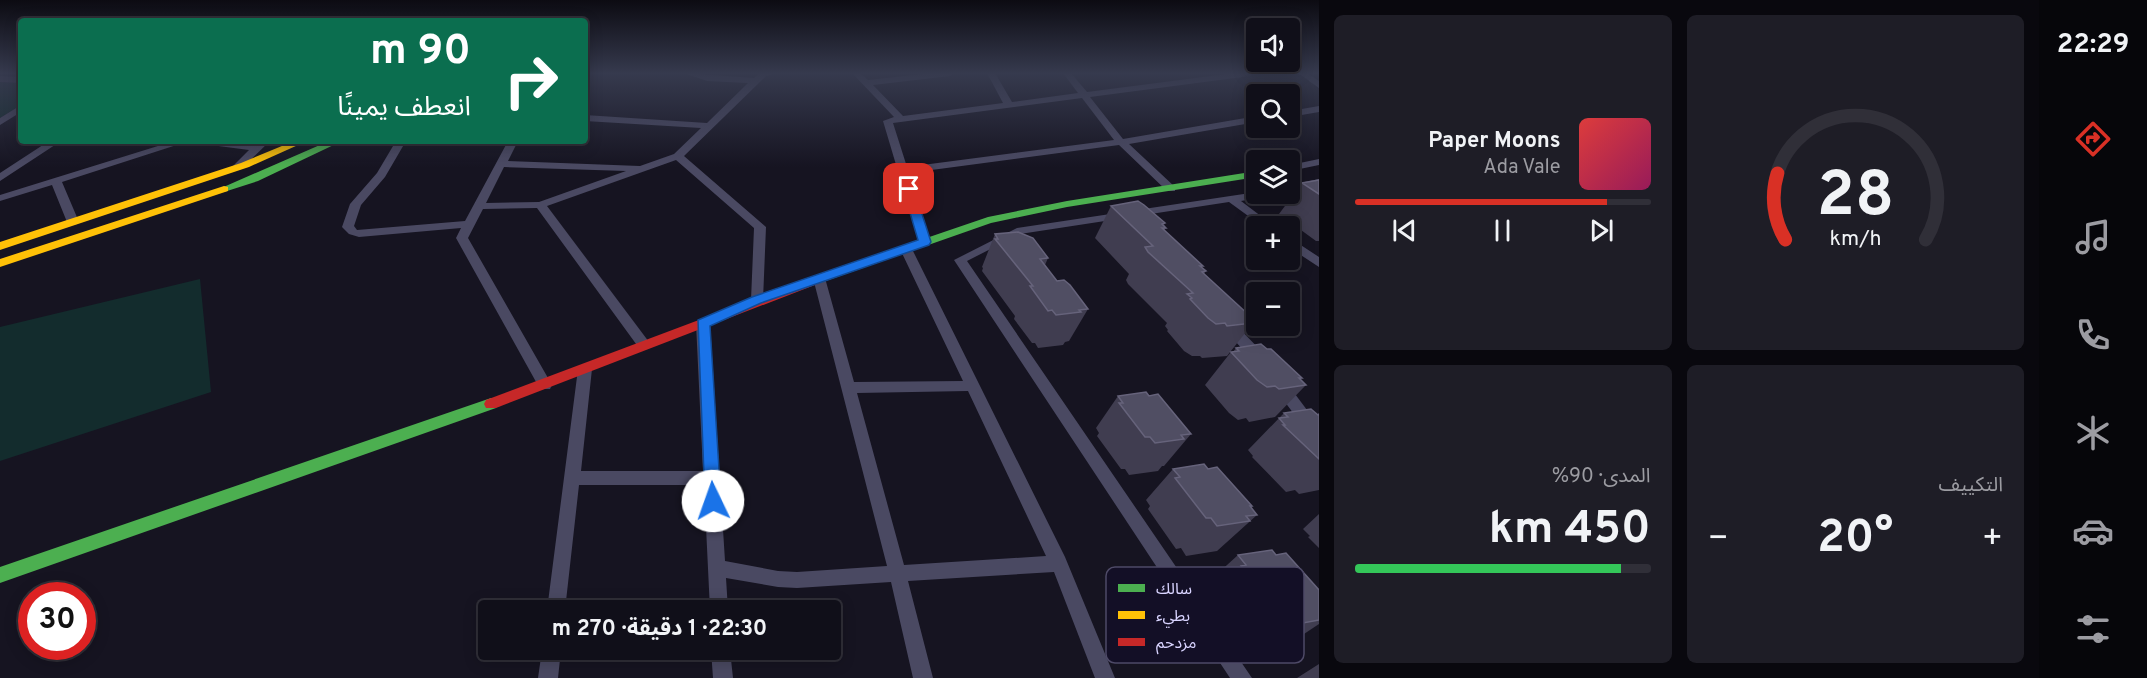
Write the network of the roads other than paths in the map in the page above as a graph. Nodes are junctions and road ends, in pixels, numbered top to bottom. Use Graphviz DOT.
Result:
graph roads {
  1 [pos="731,105"];
  2 [pos="888,105"];
  3 [pos="1009,105"];
  4 [pos="1091,105"];
  5 [pos="1319,109"];
  6 [pos="18,110"];
  7 [pos="1303,111"];
  8 [pos="1300,112"];
  9 [pos="588,118"];
  10 [pos="902,119"];
  11 [pos="1246,121"];
  12 [pos="0,122"];
  13 [pos="1319,122"];
  14 [pos="708,126"];
  15 [pos="1121,142"];
  16 [pos="51,144"];
  17 [pos="174,144"];
  18 [pos="295,144"];
  19 [pos="330,144"];
  20 [pos="399,144"];
  21 [pos="511,144"];
  22 [pos="261,145"];
  23 [pos="678,156"];
  24 [pos="1319,162"];
  25 [pos="500,164"];
  26 [pos="1300,166"];
  27 [pos="237,167"];
  28 [pos="644,168"];
  29 [pos="903,171"];
  30 [pos="1246,176"];
  31 [pos="0,178"];
  32 [pos="56,180"];
  33 [pos="1319,182"];
  34 [pos="1300,186"];
  35 [pos="1172,189"];
  36 [pos="1246,197"];
  37 [pos="0,198"];
  38 [pos="1233,200"];
  39 [pos="540,205"];
  40 [pos="478,206"];
  41 [pos="1255,216"];
  42 [pos="74,222"];
  43 [pos="470,224"];
  44 [pos="925,242"];
  45 [pos="0,246"];
  46 [pos="906,249"];
  47 [pos="1300,249"];
  48 [pos="0,263"];
  49 [pos="1319,263"];
  50 [pos="819,278"];
  51 [pos="757,300"];
  52 [pos="1221,316"];
  53 [pos="703,323"];
  54 [pos="644,345"];
  55 [pos="585,369"];
  56 [pos="545,385"];
  57 [pos="973,386"];
  58 [pos="849,388"];
  59 [pos="1319,437"];
  60 [pos="572,478"];
  61 [pos="712,478"];
  62 [pos="1059,563"];
  63 [pos="1167,567"];
  64 [pos="717,568"];
  65 [pos="897,571"];
  66 [pos="0,574"];
  67 [pos="557,600"];
  68 [pos="719,600"];
  69 [pos="551,660"];
  70 [pos="722,660"];
  71 [pos="1232,663"];
  72 [pos="548,678"];
  73 [pos="723,678"];
  74 [pos="923,678"];
  75 [pos="1105,678"];
  76 [pos="1242,678"];
  1 -- 14 [label="street"];
  2 -- 10 [label="street"];
  3 -- 10 [label="street"];
  4 -- 15 [label="street"];
  5 -- 7 [label="street"];
  6 -- 12 [label="street"];
  7 -- 8 [label="street"];
  7 -- 13 [label="street"];
  9 -- 14 [label="street"];
  10 -- 29 [label="street"];
  11 -- 15 [label="street"];
  14 -- 23 [label="street"];
  15 -- 29 [label="street"];
  15 -- 35 [label="street"];
  16 -- 31 [label="street"];
  17 -- 32 [label="street"];
  18 -- 27 [label="street"];
  19 -- 48 [label="street"];
  20 -- 43 [label="street"];
  21 -- 25 [label="street"];
  22 -- 27 [label="street"];
  23 -- 28 [label="street"];
  23 -- 51 [label="street"];
  24 -- 26 [label="street"];
  25 -- 28 [label="street"];
  25 -- 40 [label="street"];
  27 -- 42 [label="street"];
  28 -- 39 [label="street"];
  29 -- 44 [label="street"];
  30 -- 35 [label="street"];
  32 -- 37 [label="street"];
  32 -- 42 [label="street"];
  33 -- 34 [label="street"];
  35 -- 44 [label="street"];
  36 -- 38 [label="street"];
  38 -- 41 [label="street"];
  38 -- 63 [label="street"];
  39 -- 40 [label="street"];
  39 -- 54 [label="street"];
  40 -- 43 [label="street"];
  42 -- 45 [label="street"];
  43 -- 56 [label="street"];
  44 -- 46 [label="street"];
  46 -- 50 [label="street"];
  46 -- 57 [label="street"];
  47 -- 49 [label="street"];
  50 -- 51 [label="street"];
  50 -- 58 [label="street"];
  51 -- 53 [label="street"];
  52 -- 59 [label="street"];
  53 -- 54 [label="street"];
  53 -- 61 [label="street"];
  54 -- 55 [label="street"];
  55 -- 56 [label="street"];
  55 -- 60 [label="street"];
  56 -- 66 [label="street"];
  57 -- 58 [label="street"];
  57 -- 62 [label="street"];
  58 -- 65 [label="street"];
  60 -- 61 [label="street"];
  60 -- 67 [label="street"];
  61 -- 64 [label="street"];
  62 -- 65 [label="street"];
  62 -- 75 [label="street"];
  64 -- 65 [label="street"];
  64 -- 68 [label="street"];
  65 -- 74 [label="street"];
  69 -- 72 [label="street"];
  70 -- 73 [label="street"];
  71 -- 76 [label="street"];
}
